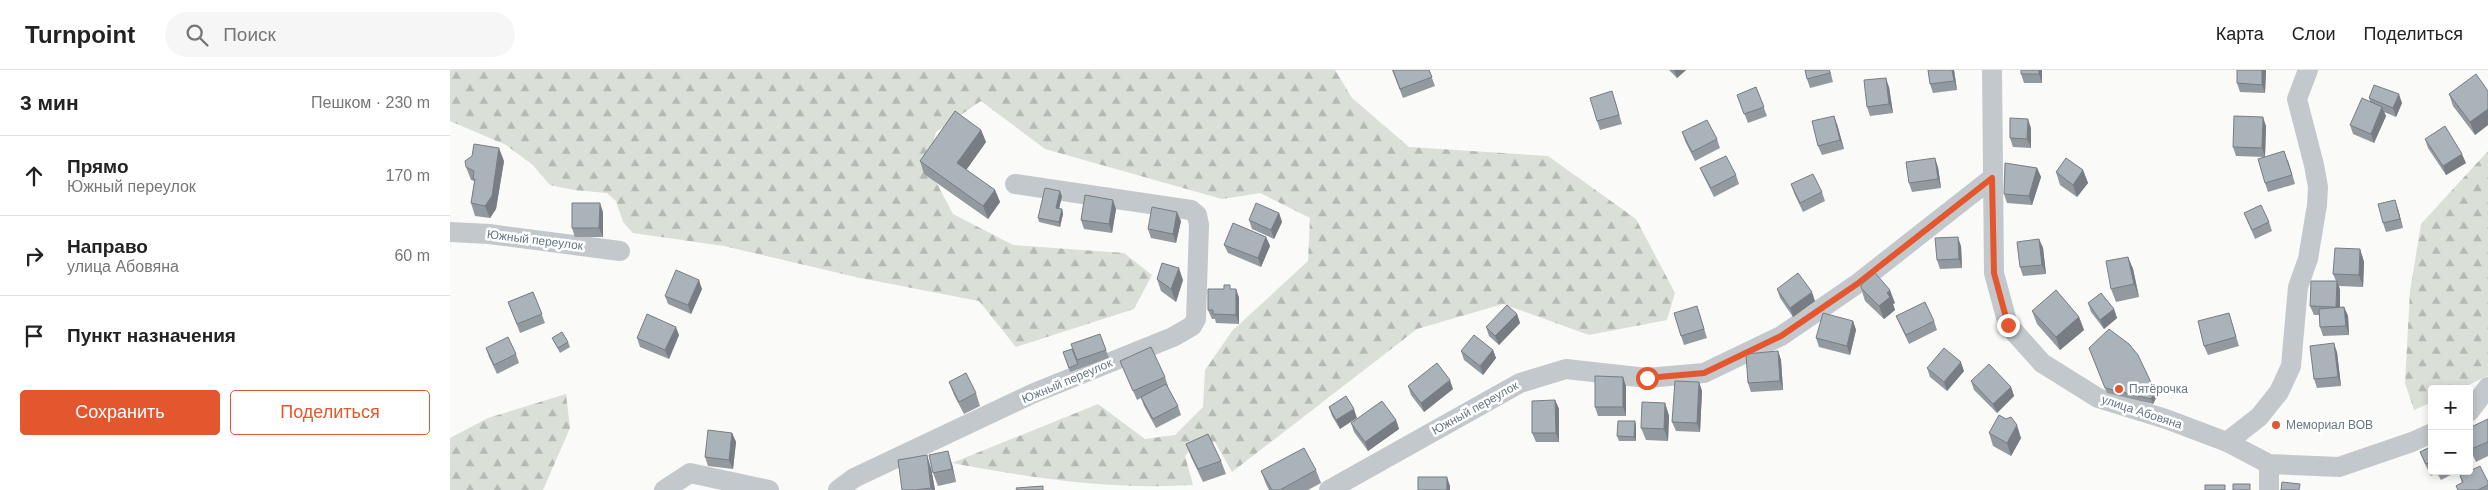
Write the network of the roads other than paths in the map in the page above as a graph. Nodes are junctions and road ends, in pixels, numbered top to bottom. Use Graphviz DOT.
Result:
graph roads {
  1 [pos="1992,70"];
  2 [pos="2308,70"];
  3 [pos="1992,178"];
  4 [pos="1015,184"];
  5 [pos="450,232"];
  6 [pos="620,250"];
  7 [pos="2488,387"];
  8 [pos="2473,407"];
  9 [pos="2428,435"];
  10 [pos="2227,442"];
  11 [pos="2268,464"];
  12 [pos="664,490"];
  13 [pos="769,490"];
  14 [pos="838,490"];
  15 [pos="1329,490"];
  16 [pos="2269,490"];
  1 -- 3 [label="street, улица Абовяна"];
  2 -- 10 [label="street"];
  3 -- 10 [label="street, улица Абовяна"];
  3 -- 15 [label="street, Южный переулок"];
  4 -- 14 [label="street, Южный переулок"];
  5 -- 6 [label="street, Южный переулок"];
  7 -- 8 [label="street"];
  9 -- 11 [label="street"];
  10 -- 11 [label="street, улица Абовяна"];
  11 -- 16 [label="street"];
  12 -- 13 [label="street"];
}
